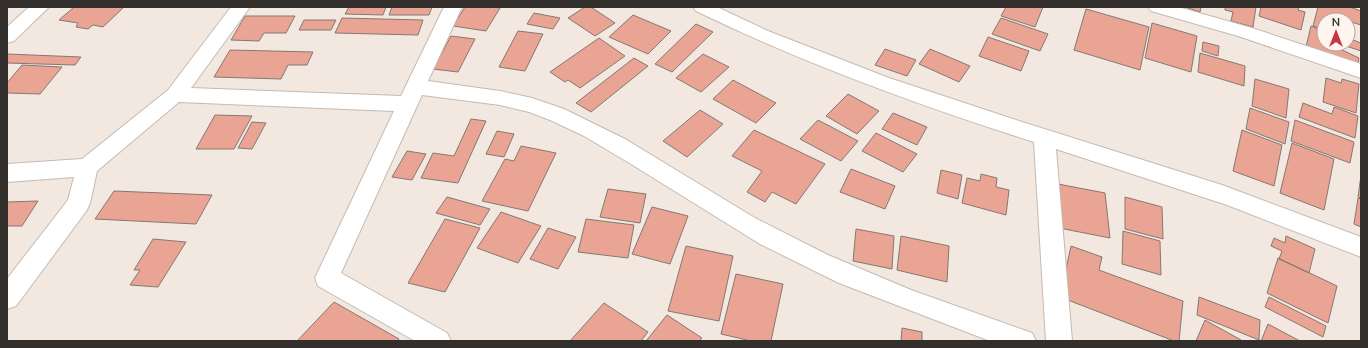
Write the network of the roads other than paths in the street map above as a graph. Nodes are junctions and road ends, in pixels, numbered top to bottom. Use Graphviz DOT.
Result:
graph roads {
  1 [pos="40,7"];
  2 [pos="241,7"];
  3 [pos="453,7"];
  4 [pos="702,7"];
  5 [pos="1157,7"];
  6 [pos="7,37"];
  7 [pos="1361,71"];
  8 [pos="175,95"];
  9 [pos="412,96"];
  10 [pos="1044,136"];
  11 [pos="87,167"];
  12 [pos="7,173"];
  13 [pos="1361,247"];
  14 [pos="7,298"];
  15 [pos="438,341"];
  16 [pos="1023,341"];
  17 [pos="1058,341"];
  1 -- 6 [label="street"];
  2 -- 8 [label="street"];
  3 -- 9 [label="street"];
  4 -- 10 [label="street"];
  5 -- 7 [label="street"];
  8 -- 9 [label="street"];
  8 -- 11 [label="street"];
  9 -- 15 [label="street"];
  9 -- 16 [label="street"];
  10 -- 13 [label="street"];
  10 -- 17 [label="street"];
  11 -- 12 [label="street"];
  11 -- 14 [label="street"];
}
